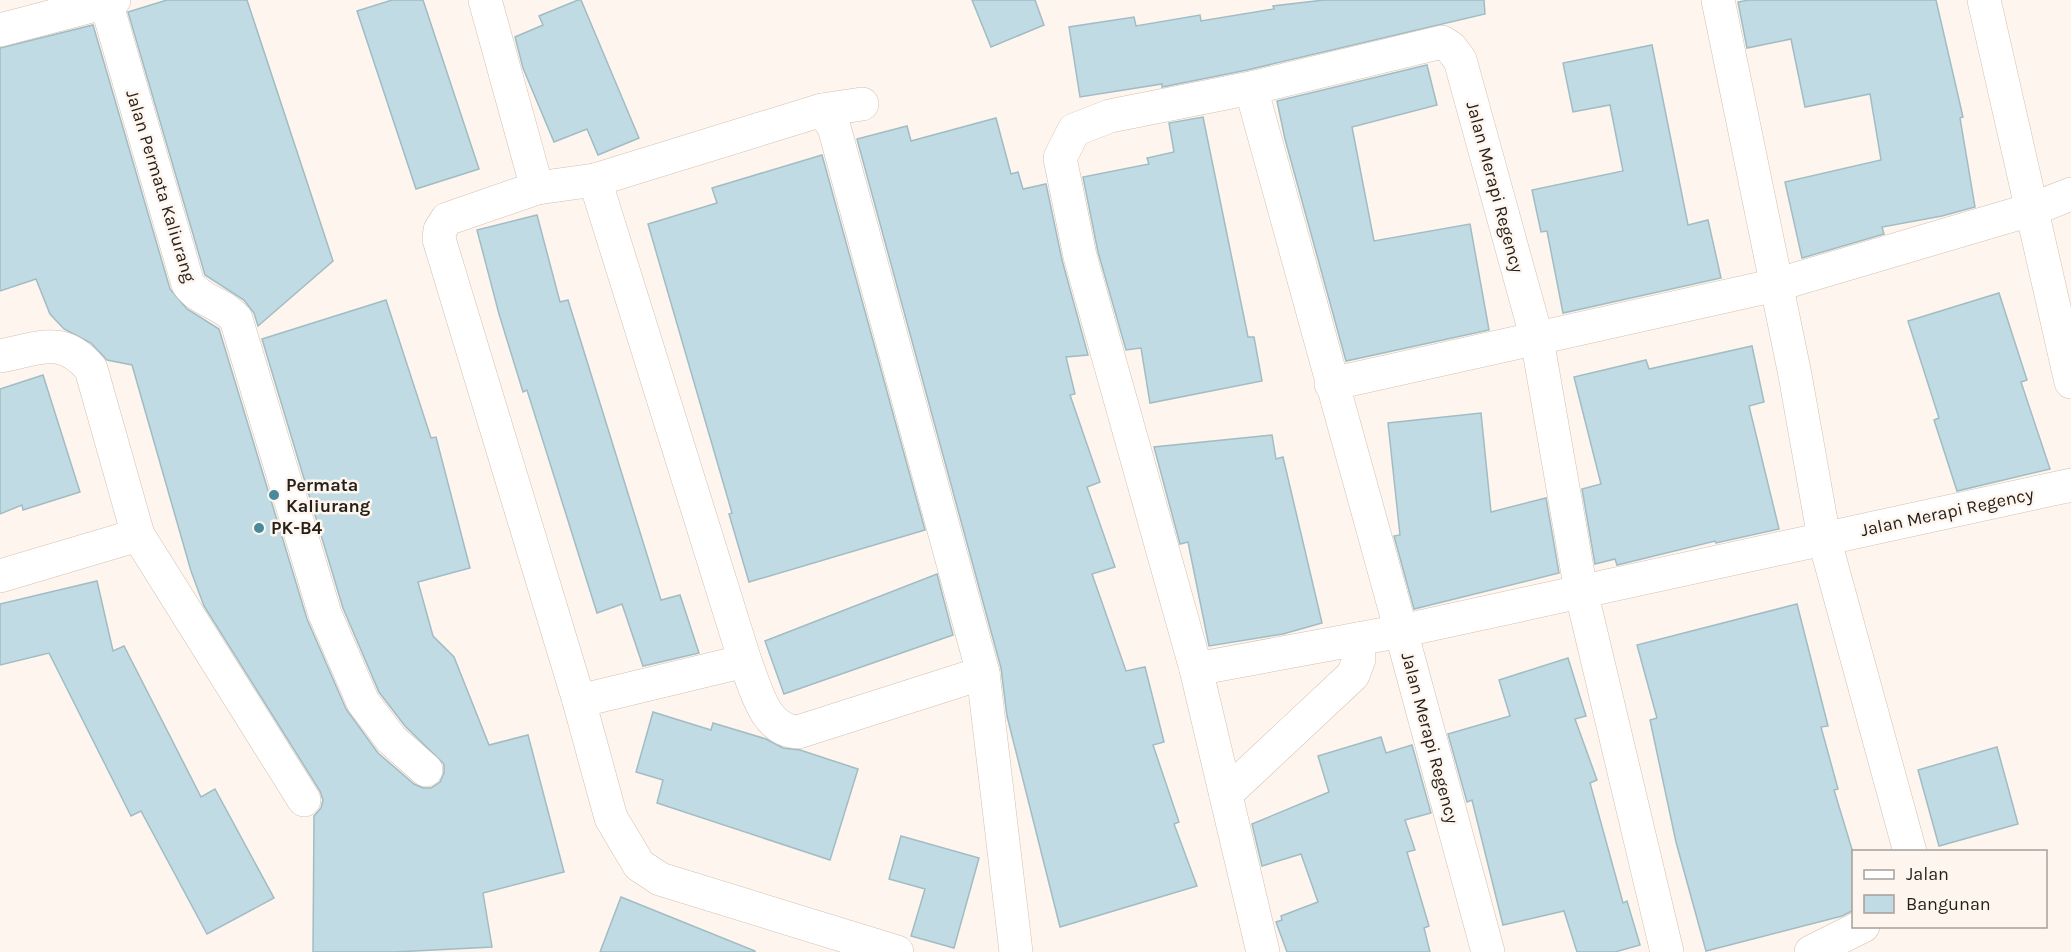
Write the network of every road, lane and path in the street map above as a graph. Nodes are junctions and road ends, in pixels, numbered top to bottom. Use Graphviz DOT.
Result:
graph roads {
  1 [pos="485,0"];
  2 [pos="1719,0"];
  3 [pos="1984,0"];
  4 [pos="110,1"];
  5 [pos="0,30"];
  6 [pos="1251,88"];
  7 [pos="862,104"];
  8 [pos="822,110"];
  9 [pos="595,180"];
  10 [pos="537,188"];
  11 [pos="2071,194"];
  12 [pos="2033,209"];
  13 [pos="1776,285"];
  14 [pos="1537,339"];
  15 [pos="0,356"];
  16 [pos="2071,382"];
  17 [pos="1330,384"];
  18 [pos="2071,485"];
  19 [pos="138,536"];
  20 [pos="1824,538"];
  21 [pos="0,576"];
  22 [pos="1581,591"];
  23 [pos="1401,631"];
  24 [pos="1358,639"];
  25 [pos="745,662"];
  26 [pos="1196,669"];
  27 [pos="983,673"];
  28 [pos="579,701"];
  29 [pos="426,770"];
  30 [pos="1227,793"];
  31 [pos="304,800"];
  32 [pos="1909,850"];
  33 [pos="1861,928"];
  34 [pos="897,952"];
  35 [pos="1016,952"];
  36 [pos="1263,952"];
  37 [pos="1488,952"];
  38 [pos="1667,952"];
  39 [pos="1811,952"];
  1 -- 10 [label="street"];
  2 -- 13 [label="street"];
  3 -- 12 [label="street"];
  4 -- 5 [label="street"];
  4 -- 29 [label="street, Jalan Permata Kaliurang"];
  6 -- 14 [label="street, Jalan Merapi Regency"];
  6 -- 17 [label="street"];
  6 -- 26 [label="street"];
  7 -- 8 [label="street"];
  8 -- 9 [label="street"];
  8 -- 27 [label="street"];
  9 -- 10 [label="street"];
  9 -- 25 [label="street"];
  10 -- 28 [label="street"];
  11 -- 12 [label="street"];
  12 -- 13 [label="street"];
  12 -- 16 [label="street"];
  13 -- 14 [label="street"];
  13 -- 20 [label="street"];
  14 -- 17 [label="street"];
  14 -- 22 [label="street, Jalan Merapi Regency"];
  15 -- 19 [label="street"];
  17 -- 23 [label="street"];
  18 -- 20 [label="street, Jalan Merapi Regency"];
  19 -- 21 [label="street"];
  19 -- 31 [label="street"];
  20 -- 22 [label="street, Jalan Merapi Regency"];
  20 -- 32 [label="street"];
  22 -- 23 [label="street, Jalan Merapi Regency"];
  22 -- 38 [label="street, Jalan Merapi Regency"];
  23 -- 24 [label="street"];
  23 -- 37 [label="street, Jalan Merapi Regency"];
  24 -- 26 [label="street"];
  24 -- 30 [label="street"];
  25 -- 27 [label="street"];
  25 -- 28 [label="street"];
  26 -- 30 [label="street"];
  27 -- 35 [label="street"];
  28 -- 34 [label="street"];
  30 -- 36 [label="street"];
  33 -- 39 [label="street"];
}
